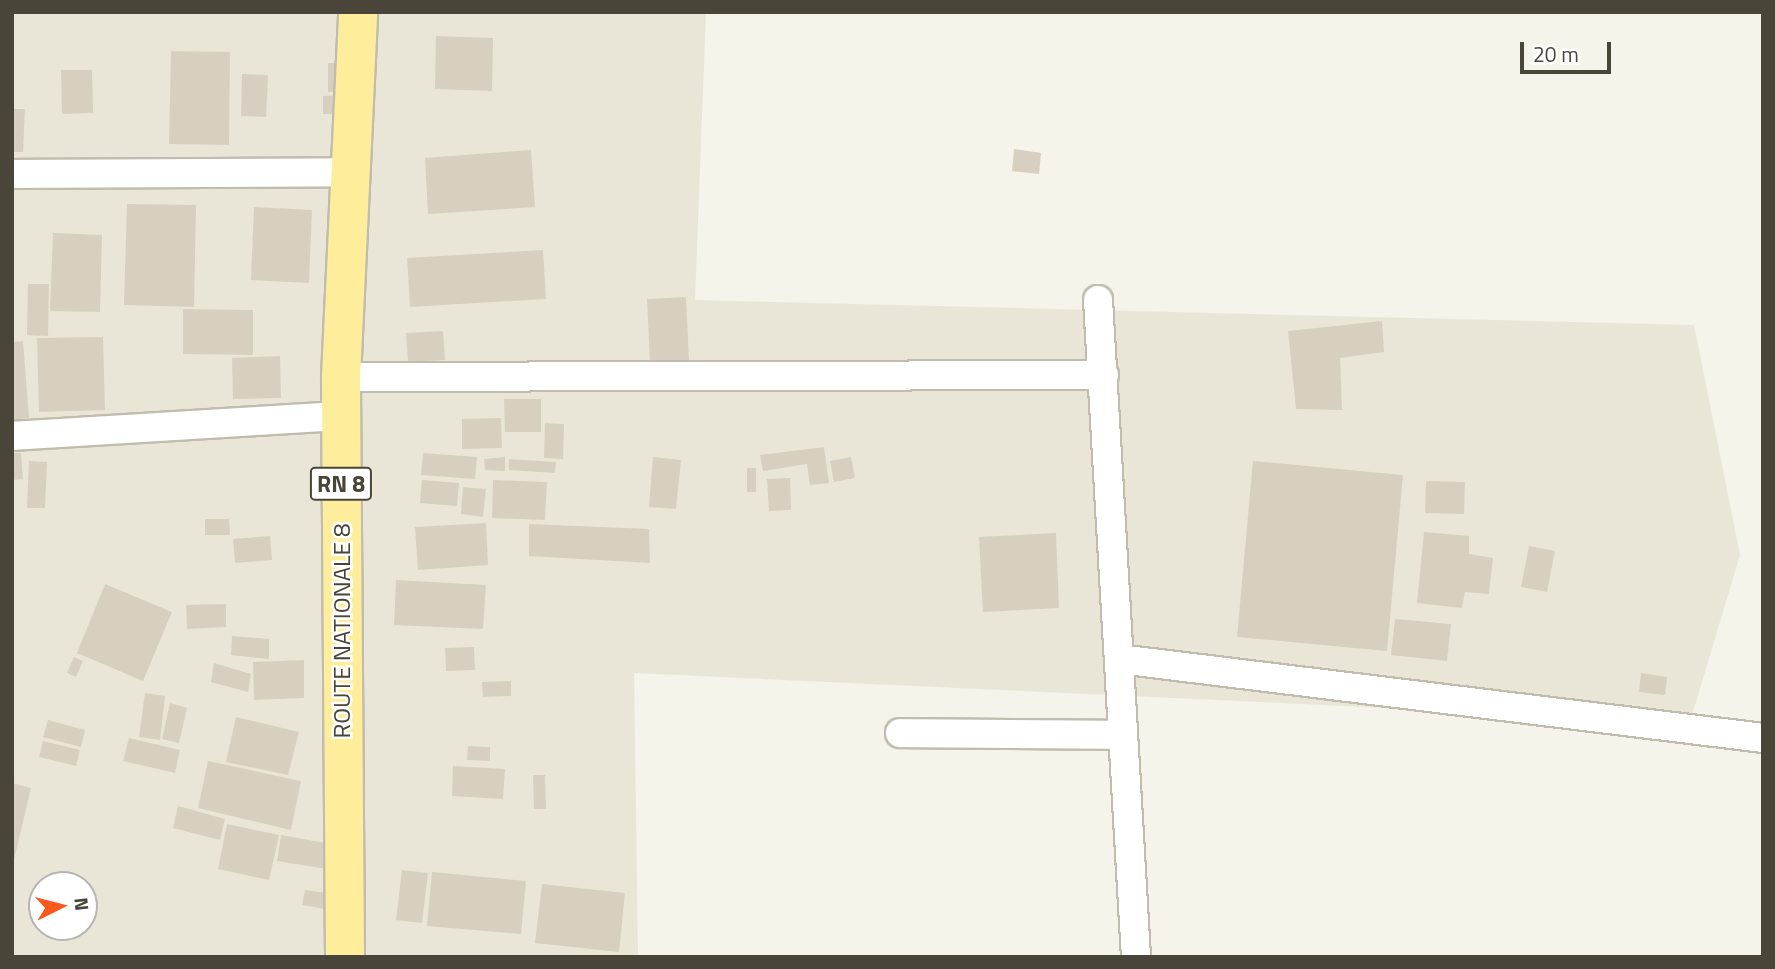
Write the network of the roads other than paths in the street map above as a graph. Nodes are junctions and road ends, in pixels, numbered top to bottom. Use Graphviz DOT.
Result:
graph roads {
  1 [pos="358,12"];
  2 [pos="350,173"];
  3 [pos="12,174"];
  4 [pos="1098,300"];
  5 [pos="1104,375"];
  6 [pos="341,377"];
  7 [pos="341,416"];
  8 [pos="12,436"];
  9 [pos="1119,659"];
  10 [pos="900,733"];
  11 [pos="1123,735"];
  12 [pos="1763,738"];
  13 [pos="345,957"];
  14 [pos="1136,957"];
  1 -- 2 [label="main road, ROUTE NATIONALE 8 / RN 8"];
  2 -- 3 [label="street"];
  2 -- 6 [label="main road, ROUTE NATIONALE 8 / RN 8"];
  4 -- 5 [label="street"];
  5 -- 6 [label="street"];
  5 -- 9 [label="street"];
  6 -- 7 [label="main road, ROUTE NATIONALE 8 / RN 8"];
  7 -- 8 [label="street"];
  7 -- 13 [label="main road, ROUTE NATIONALE 8 / RN 8"];
  9 -- 11 [label="street"];
  9 -- 12 [label="street"];
  10 -- 11 [label="street"];
  11 -- 14 [label="street"];
}
